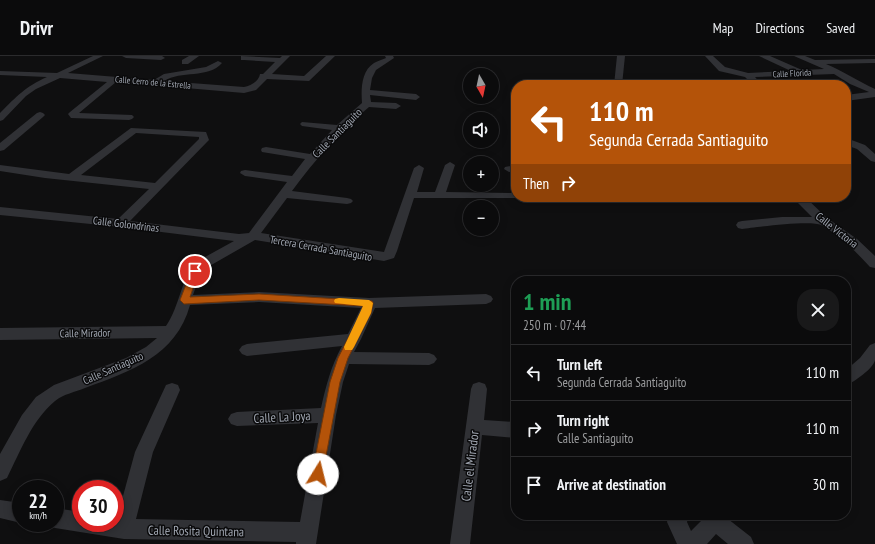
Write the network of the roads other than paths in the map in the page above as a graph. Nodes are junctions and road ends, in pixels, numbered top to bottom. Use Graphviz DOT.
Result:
graph roads {
  1 [pos="99,56"];
  2 [pos="126,56"];
  3 [pos="195,56"];
  4 [pos="331,56"];
  5 [pos="389,56"];
  6 [pos="621,56"];
  7 [pos="710,56"];
  8 [pos="763,56"];
  9 [pos="798,56"];
  10 [pos="162,58"];
  11 [pos="244,58"];
  12 [pos="284,58"];
  13 [pos="872,60"];
  14 [pos="185,62"];
  15 [pos="813,62"];
  16 [pos="218,63"];
  17 [pos="836,71"];
  18 [pos="803,72"];
  19 [pos="0,74"];
  20 [pos="57,75"];
  21 [pos="748,75"];
  22 [pos="263,76"];
  23 [pos="115,79"];
  24 [pos="619,80"];
  25 [pos="753,80"];
  26 [pos="850,80"];
  27 [pos="851,81"];
  28 [pos="155,83"];
  29 [pos="365,92"];
  30 [pos="875,93"];
  31 [pos="416,97"];
  32 [pos="851,97"];
  33 [pos="367,104"];
  34 [pos="396,106"];
  35 [pos="40,115"];
  36 [pos="129,117"];
  37 [pos="0,118"];
  38 [pos="305,124"];
  39 [pos="339,128"];
  40 [pos="851,143"];
  41 [pos="0,148"];
  42 [pos="266,150"];
  43 [pos="312,157"];
  44 [pos="875,159"];
  45 [pos="450,165"];
  46 [pos="0,168"];
  47 [pos="420,168"];
  48 [pos="245,173"];
  49 [pos="72,177"];
  50 [pos="295,180"];
  51 [pos="157,186"];
  52 [pos="285,194"];
  53 [pos="411,195"];
  54 [pos="439,196"];
  55 [pos="511,196"];
  56 [pos="347,201"];
  57 [pos="803,202"];
  58 [pos="0,211"];
  59 [pos="823,221"];
  60 [pos="122,223"];
  61 [pos="742,225"];
  62 [pos="253,236"];
  63 [pos="875,264"];
  64 [pos="486,299"];
  65 [pos="184,300"];
  66 [pos="369,303"];
  67 [pos="169,332"];
  68 [pos="0,334"];
  69 [pos="354,338"];
  70 [pos="875,349"];
  71 [pos="247,350"];
  72 [pos="343,358"];
  73 [pos="429,359"];
  74 [pos="851,375"];
  75 [pos="479,389"];
  76 [pos="172,390"];
  77 [pos="328,415"];
  78 [pos="236,419"];
  79 [pos="475,427"];
  80 [pos="511,430"];
  81 [pos="0,472"];
  82 [pos="0,509"];
  83 [pos="12,511"];
  84 [pos="678,520"];
  85 [pos="715,520"];
  86 [pos="719,520"];
  87 [pos="124,529"];
  88 [pos="307,538"];
  89 [pos="460,544"];
  90 [pos="687,544"];
  91 [pos="692,544"];
  92 [pos="744,544"];
  1 -- 20 [label="street"];
  2 -- 10 [label="street"];
  3 -- 14 [label="street"];
  4 -- 22 [label="street"];
  5 -- 29 [label="street"];
  6 -- 24 [label="street"];
  7 -- 21 [label="street, Calle Florida"];
  8 -- 18 [label="street"];
  9 -- 15 [label="street"];
  11 -- 12 [label="street"];
  12 -- 22 [label="street"];
  13 -- 15 [label="street"];
  15 -- 17 [label="street"];
  16 -- 28 [label="street"];
  17 -- 18 [label="street, Calle Florida"];
  17 -- 26 [label="street"];
  18 -- 21 [label="street, Calle Florida"];
  19 -- 20 [label="street, Calle Cerro de la Estrella"];
  20 -- 23 [label="street, Calle Cerro de la Estrella"];
  20 -- 37 [label="street"];
  21 -- 25 [label="street"];
  22 -- 28 [label="street, Calle Cerro de la Estrella"];
  23 -- 28 [label="street, Calle Cerro de la Estrella"];
  23 -- 36 [label="street"];
  27 -- 30 [label="street"];
  29 -- 31 [label="street"];
  29 -- 33 [label="street"];
  30 -- 32 [label="street"];
  33 -- 34 [label="street"];
  33 -- 39 [label="street, Calle Santiaguito"];
  35 -- 41 [label="street"];
  38 -- 39 [label="street"];
  39 -- 43 [label="street, Calle Santiaguito"];
  40 -- 44 [label="street"];
  42 -- 43 [label="street"];
  43 -- 50 [label="street, Calle Santiaguito"];
  45 -- 54 [label="street"];
  46 -- 49 [label="street"];
  47 -- 53 [label="street"];
  48 -- 50 [label="street"];
  49 -- 51 [label="street"];
  49 -- 51 [label="street"];
  50 -- 52 [label="street, Calle Santiaguito"];
  51 -- 60 [label="street"];
  52 -- 56 [label="street"];
  52 -- 62 [label="street, Calle Santiaguito"];
  53 -- 54 [label="street"];
  53 -- 62 [label="street, Tercera Cerrada Santiaguito"];
  54 -- 55 [label="street"];
  57 -- 59 [label="street, Calle Victoria"];
  58 -- 60 [label="street, Calle Golondrinas"];
  59 -- 61 [label="street"];
  59 -- 63 [label="street, Calle Victoria"];
  60 -- 62 [label="street, Calle Golondrinas"];
  62 -- 65 [label="street, Calle Santiaguito"];
  64 -- 66 [label="street"];
  65 -- 66 [label="street"];
  65 -- 67 [label="street, Calle Santiaguito"];
  66 -- 69 [label="street"];
  67 -- 68 [label="street, Calle Mirador"];
  67 -- 81 [label="street, Calle Santiaguito"];
  69 -- 71 [label="street"];
  69 -- 72 [label="street"];
  70 -- 74 [label="street"];
  72 -- 73 [label="street"];
  72 -- 77 [label="street"];
  75 -- 79 [label="street, Calle el Mirador"];
  76 -- 87 [label="street"];
  77 -- 78 [label="street, Calle La Joya"];
  77 -- 88 [label="street"];
  79 -- 80 [label="street"];
  79 -- 89 [label="street, Calle el Mirador"];
  82 -- 83 [label="street"];
  84 -- 90 [label="street"];
  85 -- 91 [label="street"];
  86 -- 92 [label="street"];
  87 -- 88 [label="street, Calle Rosita Quintana"];
}
